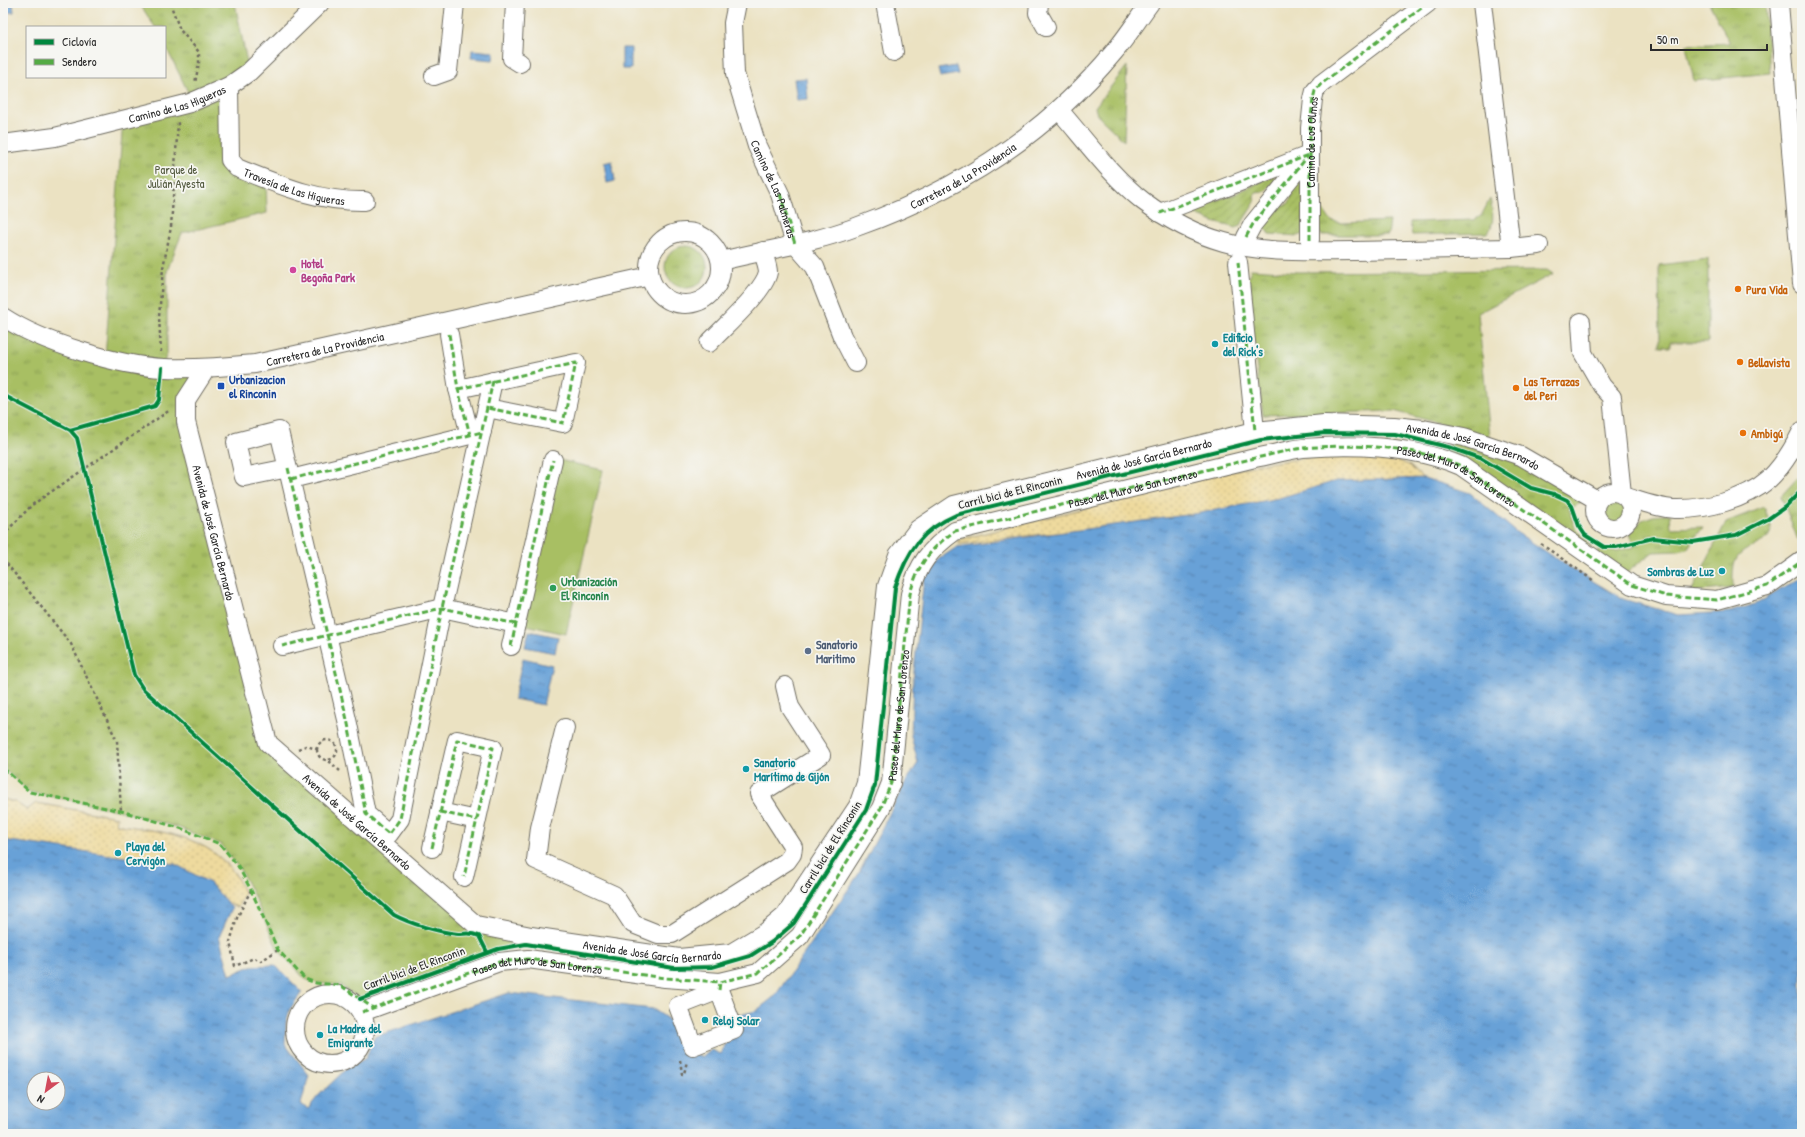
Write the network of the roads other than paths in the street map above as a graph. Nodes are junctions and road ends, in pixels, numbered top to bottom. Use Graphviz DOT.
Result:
graph roads {
  1 [pos="320,3"];
  2 [pos="455,3"];
  3 [pos="515,3"];
  4 [pos="737,3"];
  5 [pos="885,3"];
  6 [pos="1039,3"];
  7 [pos="1150,3"];
  8 [pos="1428,3"];
  9 [pos="1482,3"];
  10 [pos="1778,3"];
  11 [pos="1046,28"];
  12 [pos="894,52"];
  13 [pos="520,63"];
  14 [pos="434,76"];
  15 [pos="229,86"];
  16 [pos="1059,110"];
  17 [pos="3,144"];
  18 [pos="1309,155"];
  19 [pos="365,201"];
  20 [pos="1160,213"];
  21 [pos="1246,237"];
  22 [pos="1310,240"];
  23 [pos="795,244"];
  24 [pos="1539,245"];
  25 [pos="1512,248"];
  26 [pos="763,251"];
  27 [pos="721,261"];
  28 [pos="1238,262"];
  29 [pos="650,276"];
  30 [pos="1802,284"];
  31 [pos="3,317"];
  32 [pos="1581,322"];
  33 [pos="449,334"];
  34 [pos="709,343"];
  35 [pos="856,362"];
  36 [pos="206,369"];
  37 [pos="493,380"];
  38 [pos="458,389"];
  39 [pos="487,408"];
  40 [pos="1255,431"];
  41 [pos="1802,431"];
  42 [pos="476,433"];
  43 [pos="553,460"];
  44 [pos="1624,496"];
  45 [pos="1597,500"];
  46 [pos="1672,509"];
  47 [pos="1626,524"];
  48 [pos="1802,561"];
  49 [pos="442,608"];
  50 [pos="516,624"];
  51 [pos="327,635"];
  52 [pos="282,646"];
  53 [pos="511,646"];
  54 [pos="785,686"];
  55 [pos="565,728"];
  56 [pos="440,812"];
  57 [pos="477,820"];
  58 [pos="432,848"];
  59 [pos="464,877"];
  60 [pos="362,1012"];
  1 -- 15 [label="street, Camino de Las Higueras"];
  2 -- 14 [label="street"];
  3 -- 13 [label="street"];
  4 -- 23 [label="street, Camino de Las Palmeras"];
  5 -- 12 [label="street"];
  6 -- 11 [label="street"];
  7 -- 16 [label="street, Carretera de La Providencia"];
  8 -- 18 [label="street, Camino de Los Olmos"];
  9 -- 25 [label="street"];
  10 -- 30 [label="street"];
  15 -- 17 [label="street, Camino de Las Higueras"];
  15 -- 19 [label="street, Travesía de Las Higueras"];
  16 -- 20 [label="street"];
  16 -- 23 [label="street, Carretera de La Providencia"];
  18 -- 20 [label="street"];
  18 -- 21 [label="street"];
  18 -- 22 [label="street, Camino de Los Olmos"];
  20 -- 25 [label="street"];
  23 -- 26 [label="street, Carretera de La Providencia"];
  23 -- 35 [label="street, Camino de Las Palmeras"];
  24 -- 25 [label="street"];
  26 -- 27 [label="street, Carretera de La Providencia"];
  26 -- 34 [label="street"];
  27 -- 29 [label="street"];
  27 -- 29 [label="street"];
  28 -- 40 [label="street"];
  29 -- 36 [label="street, Carretera de La Providencia"];
  31 -- 36 [label="street, Carretera de La Providencia"];
  32 -- 44 [label="street"];
  33 -- 38 [label="street"];
  36 -- 40 [label="street, Avenida de José García Bernardo"];
  37 -- 38 [label="street"];
  37 -- 39 [label="street"];
  37 -- 39 [label="street"];
  38 -- 42 [label="street"];
  39 -- 42 [label="street"];
  40 -- 45 [label="street, Avenida de José García Bernardo"];
  41 -- 46 [label="street"];
  42 -- 49 [label="street"];
  42 -- 51 [label="street"];
  43 -- 50 [label="street"];
  44 -- 45 [label="street"];
  44 -- 46 [label="street"];
  44 -- 47 [label="street"];
  45 -- 47 [label="street"];
  46 -- 47 [label="street"];
  48 -- 60 [label="street, Paseo del Muro de San Lorenzo"];
  49 -- 50 [label="street"];
  49 -- 51 [label="street"];
  49 -- 51 [label="street"];
  50 -- 53 [label="street"];
  51 -- 52 [label="street"];
  54 -- 55 [label="street"];
  56 -- 57 [label="street"];
  56 -- 57 [label="street"];
  56 -- 58 [label="street"];
  57 -- 59 [label="street"];
}
